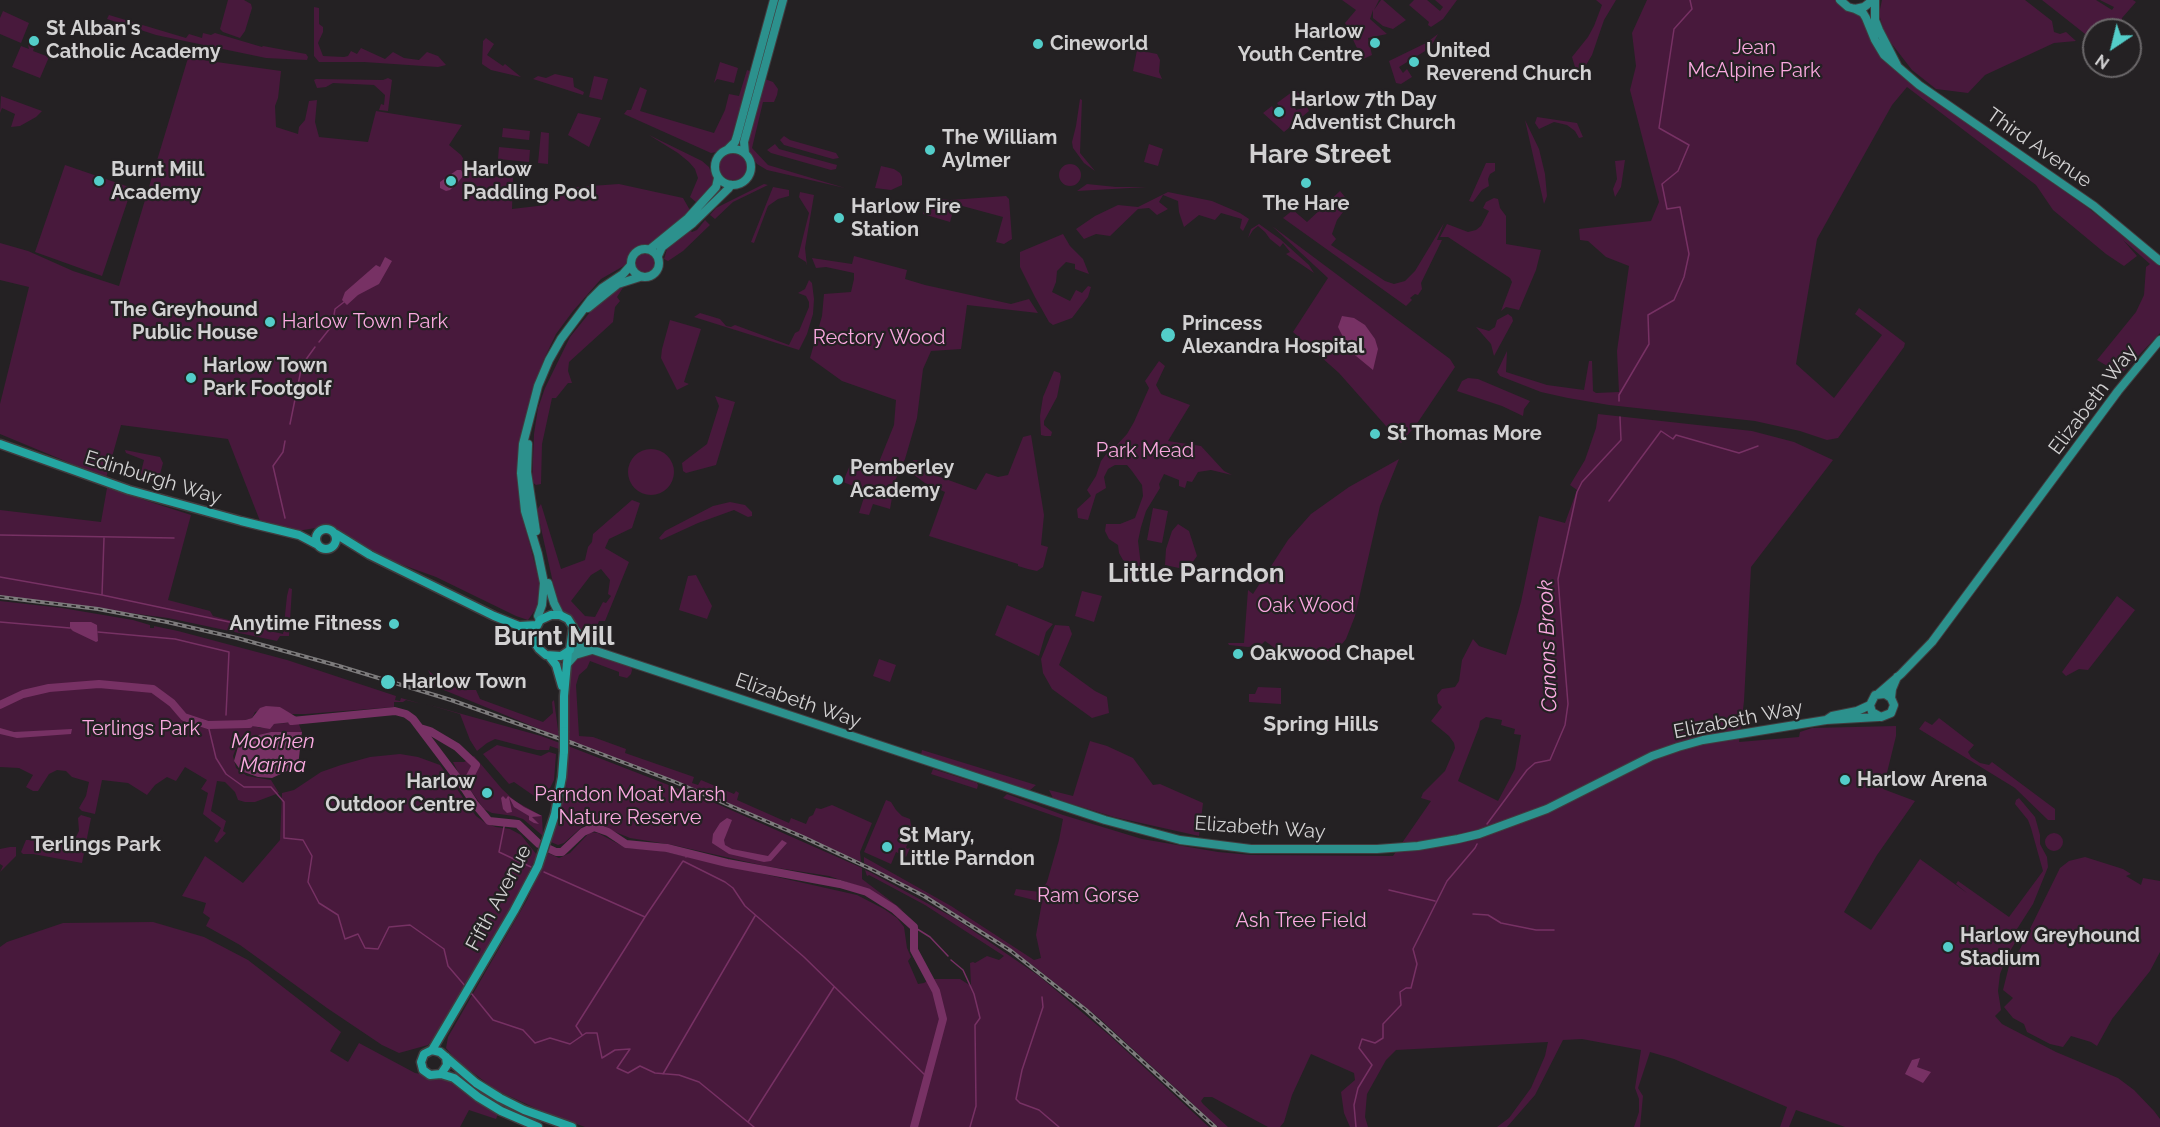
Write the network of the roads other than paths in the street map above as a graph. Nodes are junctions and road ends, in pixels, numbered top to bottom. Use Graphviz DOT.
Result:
graph roads {
  1 [pos="774,0"];
  2 [pos="783,0"];
  3 [pos="1840,0"];
  4 [pos="1874,0"];
  5 [pos="1855,9"];
  6 [pos="1897,65"];
  7 [pos="728,149"];
  8 [pos="745,153"];
  9 [pos="718,178"];
  10 [pos="731,185"];
  11 [pos="650,249"];
  12 [pos="658,256"];
  13 [pos="2160,261"];
  14 [pos="631,265"];
  15 [pos="640,277"];
  16 [pos="580,315"];
  17 [pos="2160,340"];
  18 [pos="526,438"];
  19 [pos="0,444"];
  20 [pos="318,533"];
  21 [pos="336,534"];
  22 [pos="299,535"];
  23 [pos="318,545"];
  24 [pos="334,546"];
  25 [pos="356,548"];
  26 [pos="560,615"];
  27 [pos="539,622"];
  28 [pos="519,626"];
  29 [pos="573,627"];
  30 [pos="535,642"];
  31 [pos="592,649"];
  32 [pos="569,651"];
  33 [pos="549,656"];
  34 [pos="567,665"];
  35 [pos="1897,678"];
  36 [pos="1878,694"];
  37 [pos="564,696"];
  38 [pos="1891,698"];
  39 [pos="1870,705"];
  40 [pos="1878,717"];
  41 [pos="1826,720"];
  42 [pos="439,1053"];
  43 [pos="441,1074"];
  44 [pos="538,1127"];
  45 [pos="572,1127"];
  1 -- 7 [label="main road"];
  2 -- 8 [label="main road"];
  3 -- 5 [label="main road"];
  4 -- 5 [label="main road"];
  4 -- 6 [label="main road, Third Avenue"];
  5 -- 6 [label="main road, Third Avenue"];
  6 -- 13 [label="main road, Third Avenue"];
  7 -- 8 [label="main road"];
  7 -- 9 [label="main road"];
  8 -- 10 [label="main road"];
  9 -- 10 [label="main road"];
  9 -- 11 [label="main road"];
  10 -- 12 [label="main road"];
  11 -- 12 [label="main road"];
  11 -- 14 [label="main road"];
  12 -- 15 [label="main road"];
  14 -- 15 [label="main road"];
  14 -- 16 [label="main road"];
  15 -- 16 [label="main road"];
  16 -- 18 [label="main road"];
  17 -- 35 [label="main road, Elizabeth Way"];
  18 -- 26 [label="main road"];
  18 -- 27 [label="main road"];
  19 -- 22 [label="highway, Edinburgh Way"];
  20 -- 21 [label="highway"];
  20 -- 22 [label="highway, Edinburgh Way"];
  20 -- 23 [label="highway"];
  21 -- 24 [label="highway"];
  21 -- 25 [label="highway"];
  22 -- 23 [label="highway, Edinburgh Way"];
  23 -- 24 [label="highway"];
  24 -- 25 [label="highway"];
  25 -- 28 [label="highway"];
  26 -- 27 [label="highway"];
  26 -- 29 [label="highway"];
  27 -- 28 [label="highway"];
  27 -- 30 [label="highway"];
  28 -- 30 [label="highway"];
  29 -- 31 [label="main road"];
  29 -- 32 [label="highway"];
  30 -- 33 [label="highway"];
  31 -- 32 [label="main road, Elizabeth Way"];
  31 -- 34 [label="main road"];
  31 -- 41 [label="main road, Elizabeth Way"];
  32 -- 33 [label="highway"];
  32 -- 34 [label="highway, Fifth Avenue"];
  33 -- 37 [label="highway, Fifth Avenue"];
  34 -- 37 [label="highway, Fifth Avenue"];
  35 -- 36 [label="main road, Elizabeth Way"];
  35 -- 38 [label="main road, Elizabeth Way"];
  36 -- 38 [label="main road"];
  36 -- 39 [label="main road"];
  37 -- 42 [label="highway, Fifth Avenue, bridge"];
  38 -- 40 [label="main road"];
  39 -- 40 [label="main road"];
  39 -- 41 [label="main road, Elizabeth Way"];
  40 -- 41 [label="main road, Elizabeth Way"];
  42 -- 43 [label="highway"];
  42 -- 43 [label="highway"];
  42 -- 45 [label="highway"];
  43 -- 44 [label="highway"];
}
